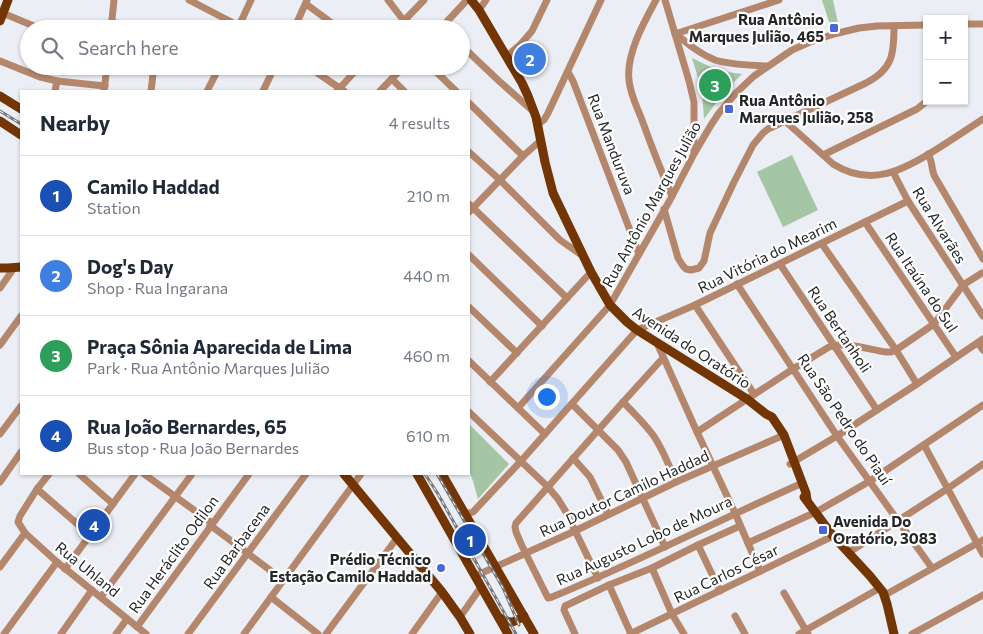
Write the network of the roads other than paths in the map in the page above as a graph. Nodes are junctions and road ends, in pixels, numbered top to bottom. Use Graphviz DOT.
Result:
graph roads {
  1 [pos="8,0"];
  2 [pos="188,0"];
  3 [pos="251,0"];
  4 [pos="388,0"];
  5 [pos="424,0"];
  6 [pos="467,0"];
  7 [pos="471,0"];
  8 [pos="486,0"];
  9 [pos="547,0"];
  10 [pos="601,0"];
  11 [pos="656,0"];
  12 [pos="665,0"];
  13 [pos="780,0"];
  14 [pos="112,1"];
  15 [pos="307,2"];
  16 [pos="478,10"];
  17 [pos="1,15"];
  18 [pos="111,20"];
  19 [pos="225,20"];
  20 [pos="241,20"];
  21 [pos="298,20"];
  22 [pos="329,20"];
  23 [pos="403,20"];
  24 [pos="405,20"];
  25 [pos="449,20"];
  26 [pos="20,22"];
  27 [pos="968,24"];
  28 [pos="983,24"];
  29 [pos="923,25"];
  30 [pos="894,26"];
  31 [pos="675,34"];
  32 [pos="470,54"];
  33 [pos="506,56"];
  34 [pos="0,61"];
  35 [pos="766,66"];
  36 [pos="20,69"];
  37 [pos="568,72"];
  38 [pos="33,75"];
  39 [pos="106,75"];
  40 [pos="153,75"];
  41 [pos="214,75"];
  42 [pos="271,75"];
  43 [pos="319,75"];
  44 [pos="352,75"];
  45 [pos="396,75"];
  46 [pos="439,75"];
  47 [pos="392,79"];
  48 [pos="57,80"];
  49 [pos="104,88"];
  50 [pos="55,90"];
  51 [pos="151,90"];
  52 [pos="207,90"];
  53 [pos="263,90"];
  54 [pos="340,90"];
  55 [pos="381,90"];
  56 [pos="403,90"];
  57 [pos="455,90"];
  58 [pos="0,96"];
  59 [pos="470,104"];
  60 [pos="923,104"];
  61 [pos="20,108"];
  62 [pos="534,112"];
  63 [pos="983,119"];
  64 [pos="784,121"];
  65 [pos="1,123"];
  66 [pos="537,126"];
  67 [pos="20,133"];
  68 [pos="540,141"];
  69 [pos="470,153"];
  70 [pos="694,154"];
  71 [pos="928,154"];
  72 [pos="823,155"];
  73 [pos="524,156"];
  74 [pos="893,172"];
  75 [pos="500,180"];
  76 [pos="672,196"];
  77 [pos="908,202"];
  78 [pos="470,208"];
  79 [pos="664,209"];
  80 [pos="865,222"];
  81 [pos="822,244"];
  82 [pos="639,254"];
  83 [pos="470,256"];
  84 [pos="583,256"];
  85 [pos="983,260"];
  86 [pos="780,264"];
  87 [pos="9,268"];
  88 [pos="591,272"];
  89 [pos="982,273"];
  90 [pos="737,284"];
  91 [pos="962,285"];
  92 [pos="0,288"];
  93 [pos="567,298"];
  94 [pos="610,305"];
  95 [pos="695,305"];
  96 [pos="470,308"];
  97 [pos="983,316"];
  98 [pos="20,317"];
  99 [pos="934,324"];
  100 [pos="542,326"];
  101 [pos="637,330"];
  102 [pos="980,341"];
  103 [pos="657,343"];
  104 [pos="0,345"];
  105 [pos="835,345"];
  106 [pos="896,350"];
  107 [pos="983,350"];
  108 [pos="516,354"];
  109 [pos="663,358"];
  110 [pos="956,358"];
  111 [pos="470,362"];
  112 [pos="793,369"];
  113 [pos="490,382"];
  114 [pos="917,384"];
  115 [pos="750,396"];
  116 [pos="622,402"];
  117 [pos="572,404"];
  118 [pos="983,405"];
  119 [pos="20,407"];
  120 [pos="518,408"];
  121 [pos="877,410"];
  122 [pos="470,413"];
  123 [pos="598,430"];
  124 [pos="697,432"];
  125 [pos="0,434"];
  126 [pos="545,434"];
  127 [pos="781,436"];
  128 [pos="837,436"];
  129 [pos="924,445"];
  130 [pos="20,453"];
  131 [pos="573,458"];
  132 [pos="521,461"];
  133 [pos="792,463"];
  134 [pos="983,464"];
  135 [pos="713,466"];
  136 [pos="48,475"];
  137 [pos="80,475"];
  138 [pos="134,475"];
  139 [pos="145,475"];
  140 [pos="191,475"];
  141 [pos="248,475"];
  142 [pos="305,475"];
  143 [pos="345,475"];
  144 [pos="361,475"];
  145 [pos="418,475"];
  146 [pos="443,475"];
  147 [pos="870,481"];
  148 [pos="0,482"];
  149 [pos="676,482"];
  150 [pos="354,484"];
  151 [pos="798,485"];
  152 [pos="548,487"];
  153 [pos="37,489"];
  154 [pos="947,489"];
  155 [pos="176,496"];
  156 [pos="643,498"];
  157 [pos="808,500"];
  158 [pos="113,504"];
  159 [pos="816,512"];
  160 [pos="465,513"];
  161 [pos="736,513"];
  162 [pos="608,514"];
  163 [pos="898,521"];
  164 [pos="211,524"];
  165 [pos="740,526"];
  166 [pos="575,531"];
  167 [pos="25,533"];
  168 [pos="90,535"];
  169 [pos="833,536"];
  170 [pos="397,538"];
  171 [pos="980,542"];
  172 [pos="748,543"];
  173 [pos="698,545"];
  174 [pos="665,546"];
  175 [pos="247,553"];
  176 [pos="526,553"];
  177 [pos="848,553"];
  178 [pos="983,554"];
  179 [pos="57,562"];
  180 [pos="0,567"];
  181 [pos="496,568"];
  182 [pos="652,568"];
  183 [pos="932,568"];
  184 [pos="65,570"];
  185 [pos="760,571"];
  186 [pos="475,576"];
  187 [pos="598,578"];
  188 [pos="283,580"];
  189 [pos="609,585"];
  190 [pos="481,587"];
  191 [pos="92,590"];
  192 [pos="720,591"];
  193 [pos="882,591"];
  194 [pos="442,592"];
  195 [pos="784,593"];
  196 [pos="983,595"];
  197 [pos="101,597"];
  198 [pos="271,597"];
  199 [pos="672,614"];
  200 [pos="524,616"];
  201 [pos="735,616"];
  202 [pos="460,617"];
  203 [pos="499,618"];
  204 [pos="127,619"];
  205 [pos="137,627"];
  206 [pos="804,633"];
  207 [pos="4,634"];
  208 [pos="60,634"];
  209 [pos="116,634"];
  210 [pos="146,634"];
  211 [pos="188,634"];
  212 [pos="244,634"];
  213 [pos="318,634"];
  214 [pos="326,634"];
  215 [pos="412,634"];
  216 [pos="470,634"];
  217 [pos="508,634"];
  218 [pos="534,634"];
  219 [pos="575,634"];
  220 [pos="631,634"];
  221 [pos="684,634"];
  222 [pos="745,634"];
  223 [pos="894,634"];
  224 [pos="912,634"];
  1 -- 17 [label="main road"];
  2 -- 19 [label="street"];
  3 -- 20 [label="street"];
  4 -- 23 [label="street"];
  5 -- 24 [label="street"];
  6 -- 25 [label="street"];
  7 -- 16 [label="main road, Avenida do Oratório"];
  8 -- 16 [label="street"];
  9 -- 33 [label="street"];
  10 -- 37 [label="street"];
  11 -- 76 [label="street"];
  12 -- 31 [label="street"];
  13 -- 31 [label="street"];
  14 -- 18 [label="street"];
  15 -- 21 [label="street"];
  15 -- 22 [label="street"];
  16 -- 33 [label="main road, Avenida do Oratório"];
  17 -- 26 [label="street"];
  27 -- 28 [label="street"];
  29 -- 30 [label="street, Rua Antônio Marques Julião"];
  30 -- 35 [label="street, Rua Antônio Marques Julião"];
  30 -- 64 [label="street"];
  31 -- 35 [label="street"];
  31 -- 70 [label="street"];
  32 -- 62 [label="street"];
  33 -- 62 [label="main road, Avenida do Oratório"];
  34 -- 36 [label="street"];
  35 -- 70 [label="street, Rua Antônio Marques Julião"];
  37 -- 66 [label="street"];
  37 -- 82 [label="street, Rua Manduruva"];
  38 -- 48 [label="street"];
  39 -- 49 [label="street"];
  40 -- 51 [label="street"];
  41 -- 52 [label="street"];
  42 -- 53 [label="street"];
  43 -- 54 [label="street"];
  44 -- 54 [label="street"];
  45 -- 47 [label="street"];
  46 -- 57 [label="street"];
  47 -- 55 [label="street"];
  47 -- 56 [label="street"];
  48 -- 49 [label="street"];
  48 -- 50 [label="street"];
  58 -- 61 [label="main road"];
  59 -- 73 [label="street"];
  60 -- 72 [label="street"];
  62 -- 66 [label="main road, Avenida do Oratório"];
  63 -- 71 [label="street"];
  64 -- 72 [label="street"];
  64 -- 79 [label="street"];
  65 -- 67 [label="main road"];
  66 -- 68 [label="main road, Avenida do Oratório"];
  68 -- 73 [label="street"];
  68 -- 84 [label="main road, Avenida do Oratório"];
  69 -- 75 [label="street"];
  70 -- 76 [label="street, Rua Antônio Marques Julião"];
  71 -- 74 [label="street"];
  71 -- 85 [label="street"];
  72 -- 74 [label="street"];
  73 -- 75 [label="street"];
  74 -- 77 [label="street, Rua Alvarães"];
  75 -- 78 [label="street"];
  75 -- 84 [label="street"];
  76 -- 79 [label="street, Rua Antônio Marques Julião"];
  77 -- 80 [label="street, Rua Vitória do Mearim"];
  77 -- 91 [label="street, Rua Alvarães"];
  78 -- 93 [label="street"];
  79 -- 82 [label="street, Rua Antônio Marques Julião"];
  80 -- 81 [label="street, Rua Vitória do Mearim"];
  80 -- 99 [label="street, Rua Itaúna do Sul"];
  81 -- 86 [label="street, Rua Vitória do Mearim"];
  81 -- 106 [label="street"];
  82 -- 94 [label="street, Rua Antônio Marques Julião"];
  83 -- 100 [label="street"];
  84 -- 88 [label="main road, Avenida do Oratório"];
  86 -- 90 [label="street, Rua Vitória do Mearim"];
  86 -- 105 [label="street, Rua Bertanholi"];
  87 -- 92 [label="street"];
  88 -- 93 [label="street"];
  88 -- 94 [label="main road, Avenida do Oratório"];
  89 -- 91 [label="street"];
  90 -- 95 [label="street, Rua Vitória do Mearim"];
  90 -- 112 [label="street, Rua São Pedro do Piauí"];
  91 -- 97 [label="street, Rua Alvarães"];
  91 -- 99 [label="street"];
  93 -- 100 [label="street"];
  94 -- 101 [label="main road, Avenida do Oratório"];
  94 -- 120 [label="street, Rua Antônio Marques Julião"];
  95 -- 101 [label="street, Rua Vitória do Mearim"];
  95 -- 115 [label="street"];
  96 -- 108 [label="street"];
  98 -- 104 [label="street"];
  99 -- 106 [label="street"];
  99 -- 110 [label="street, Rua Itaúna do Sul"];
  100 -- 108 [label="street"];
  101 -- 103 [label="main road, Avenida do Oratório"];
  101 -- 117 [label="street"];
  102 -- 107 [label="street"];
  102 -- 110 [label="street"];
  103 -- 109 [label="street"];
  103 -- 115 [label="main road, Avenida do Oratório"];
  105 -- 106 [label="street"];
  105 -- 112 [label="street"];
  105 -- 121 [label="street, Rua Bertanholi"];
  106 -- 114 [label="street"];
  108 -- 113 [label="street"];
  109 -- 116 [label="street"];
  109 -- 124 [label="street"];
  110 -- 114 [label="street"];
  111 -- 113 [label="street"];
  112 -- 115 [label="street"];
  112 -- 128 [label="street, Rua São Pedro do Piauí"];
  113 -- 120 [label="street"];
  114 -- 121 [label="street"];
  115 -- 124 [label="street"];
  115 -- 127 [label="main road, Avenida do Oratório"];
  116 -- 123 [label="street"];
  116 -- 149 [label="street"];
  117 -- 123 [label="street"];
  117 -- 126 [label="street"];
  118 -- 129 [label="street"];
  119 -- 125 [label="street"];
  120 -- 126 [label="street"];
  121 -- 128 [label="street"];
  122 -- 132 [label="street"];
  123 -- 131 [label="street"];
  123 -- 156 [label="street"];
  124 -- 135 [label="street"];
  126 -- 132 [label="street"];
  127 -- 133 [label="main road, Avenida do Oratório"];
  127 -- 135 [label="street, Rua Doutor Camilo Haddad"];
  128 -- 133 [label="street"];
  128 -- 147 [label="street, Rua São Pedro do Piauí"];
  129 -- 147 [label="street"];
  129 -- 154 [label="street"];
  130 -- 148 [label="street"];
  131 -- 152 [label="street"];
  131 -- 162 [label="street"];
  132 -- 152 [label="street"];
  132 -- 160 [label="street"];
  133 -- 151 [label="main road, Avenida do Oratório"];
  133 -- 157 [label="main road, Avenida do Oratório"];
  134 -- 154 [label="street"];
  135 -- 149 [label="street, Rua Doutor Camilo Haddad"];
  135 -- 161 [label="street"];
  136 -- 153 [label="street"];
  137 -- 158 [label="street"];
  138 -- 158 [label="street"];
  139 -- 155 [label="street"];
  140 -- 155 [label="street"];
  141 -- 164 [label="street, Rua Heráclito Odilon"];
  142 -- 175 [label="street, Rua Barbacena"];
  143 -- 150 [label="main road"];
  144 -- 150 [label="street"];
  145 -- 186 [label="main road"];
  146 -- 160 [label="main road"];
  147 -- 159 [label="street"];
  147 -- 163 [label="street, Rua São Pedro do Piauí"];
  149 -- 156 [label="street, Rua Doutor Camilo Haddad"];
  150 -- 170 [label="main road"];
  150 -- 188 [label="street"];
  151 -- 157 [label="main road, Avenida do Oratório"];
  151 -- 161 [label="street, Rua Augusto Lobo de Moura"];
  152 -- 166 [label="street"];
  152 -- 176 [label="street"];
  153 -- 167 [label="street, Rua Uhland"];
  153 -- 168 [label="street"];
  154 -- 163 [label="street"];
  154 -- 171 [label="street"];
  155 -- 164 [label="street"];
  155 -- 197 [label="street"];
  156 -- 162 [label="street, Rua Doutor Camilo Haddad"];
  156 -- 174 [label="street"];
  157 -- 159 [label="main road, Avenida do Oratório"];
  158 -- 168 [label="street"];
  159 -- 169 [label="main road, Avenida do Oratório"];
  159 -- 172 [label="street"];
  160 -- 181 [label="main road"];
  161 -- 165 [label="street"];
  161 -- 174 [label="street, Rua Augusto Lobo de Moura"];
  162 -- 166 [label="street, Rua Doutor Camilo Haddad"];
  163 -- 177 [label="street"];
  163 -- 183 [label="street, Rua São Pedro do Piauí"];
  164 -- 175 [label="street"];
  164 -- 205 [label="street, Rua Heráclito Odilon"];
  165 -- 172 [label="street"];
  165 -- 173 [label="street"];
  166 -- 176 [label="street, Rua Doutor Camilo Haddad"];
  166 -- 187 [label="street"];
  167 -- 179 [label="street, Rua Uhland"];
  167 -- 180 [label="street"];
  168 -- 184 [label="street"];
  169 -- 177 [label="main road, Avenida do Oratório"];
  169 -- 185 [label="street, Rua Carlos César"];
  170 -- 194 [label="main road"];
  170 -- 214 [label="street"];
  171 -- 178 [label="street"];
  171 -- 183 [label="street"];
  172 -- 185 [label="street"];
  173 -- 182 [label="street"];
  173 -- 192 [label="street"];
  174 -- 187 [label="street, Rua Augusto Lobo de Moura"];
  175 -- 188 [label="street"];
  175 -- 211 [label="street, Rua Barbacena"];
  176 -- 181 [label="street, Rua Doutor Camilo Haddad"];
  176 -- 187 [label="street, Rua Augusto Lobo de Moura"];
  177 -- 193 [label="main road, Avenida do Oratório"];
  179 -- 184 [label="street, Rua Uhland"];
  179 -- 207 [label="street"];
  181 -- 186 [label="street, Rua Doutor Camilo Haddad"];
  181 -- 200 [label="main road"];
  182 -- 189 [label="street"];
  182 -- 199 [label="street"];
  183 -- 193 [label="street"];
  184 -- 191 [label="street, Rua Uhland"];
  185 -- 192 [label="street, Rua Carlos César"];
  186 -- 190 [label="main road"];
  188 -- 198 [label="street"];
  189 -- 219 [label="street"];
  189 -- 220 [label="street"];
  190 -- 202 [label="street"];
  190 -- 203 [label="main road"];
  191 -- 197 [label="street, Rua Uhland"];
  191 -- 208 [label="street"];
  192 -- 199 [label="street, Rua Carlos César"];
  193 -- 206 [label="street"];
  193 -- 223 [label="main road, Avenida do Oratório"];
  194 -- 202 [label="main road"];
  194 -- 215 [label="street"];
  195 -- 206 [label="street"];
  196 -- 224 [label="street"];
  197 -- 204 [label="street, Rua Uhland"];
  198 -- 212 [label="street"];
  198 -- 213 [label="street"];
  199 -- 220 [label="street, Rua Carlos César"];
  199 -- 221 [label="street"];
  200 -- 203 [label="main road"];
  200 -- 218 [label="main road"];
  201 -- 222 [label="street"];
  202 -- 216 [label="main road"];
  203 -- 217 [label="main road"];
  204 -- 205 [label="street, Rua Uhland"];
  204 -- 209 [label="street"];
  205 -- 210 [label="street, Rua Uhland"];
}
